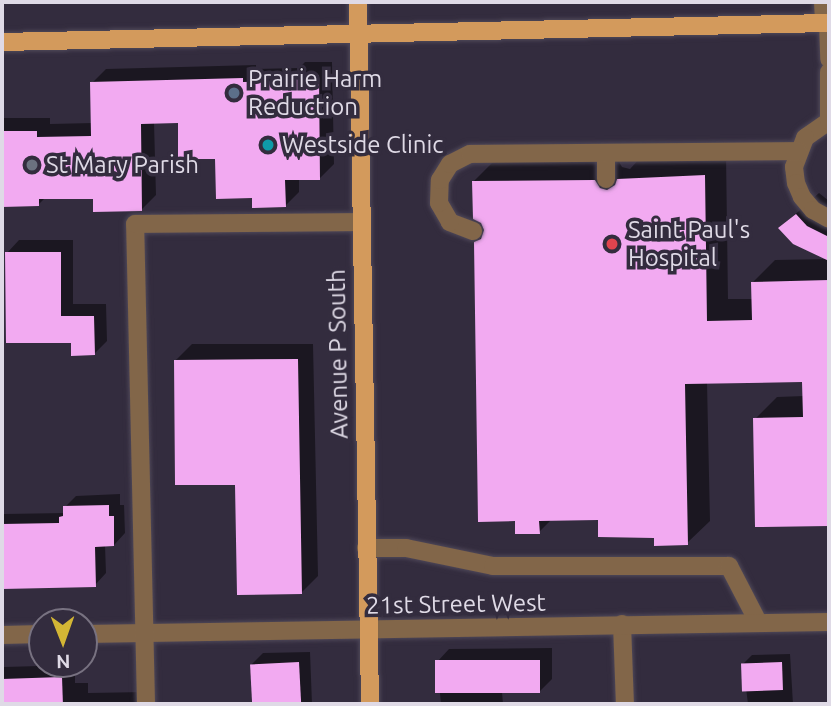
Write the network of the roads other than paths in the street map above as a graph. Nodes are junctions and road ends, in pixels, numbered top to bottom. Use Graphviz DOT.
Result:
graph roads {
  1 [pos="358,2"];
  2 [pos="823,2"];
  3 [pos="827,23"];
  4 [pos="359,33"];
  5 [pos="2,42"];
  6 [pos="829,59"];
  7 [pos="829,72"];
  8 [pos="829,121"];
  9 [pos="798,151"];
  10 [pos="606,153"];
  11 [pos="606,179"];
  12 [pos="829,219"];
  13 [pos="360,222"];
  14 [pos="473,231"];
  15 [pos="366,548"];
  16 [pos="758,622"];
  17 [pos="829,622"];
  18 [pos="622,624"];
  19 [pos="369,631"];
  20 [pos="28,634"];
  21 [pos="98,634"];
  22 [pos="145,634"];
  23 [pos="2,635"];
  24 [pos="146,704"];
  25 [pos="370,704"];
  26 [pos="625,704"];
  1 -- 4 [label="main road, Avenue P South"];
  2 -- 3 [label="street"];
  3 -- 4 [label="main road"];
  3 -- 6 [label="street"];
  4 -- 5 [label="main road"];
  4 -- 13 [label="main road, Avenue P South"];
  7 -- 8 [label="street"];
  8 -- 9 [label="street"];
  9 -- 10 [label="street"];
  9 -- 12 [label="street"];
  10 -- 11 [label="street"];
  10 -- 14 [label="street"];
  13 -- 15 [label="main road, Avenue P South"];
  13 -- 22 [label="street"];
  15 -- 16 [label="street"];
  15 -- 19 [label="main road, Avenue P South"];
  16 -- 17 [label="street, 21st Street West"];
  16 -- 18 [label="street, 21st Street West"];
  18 -- 19 [label="street, 21st Street West"];
  18 -- 26 [label="street"];
  19 -- 22 [label="street, 21st Street West"];
  19 -- 25 [label="main road, Avenue P South"];
  20 -- 23 [label="street"];
  21 -- 22 [label="street, 21st Street West"];
  22 -- 24 [label="street"];
}
